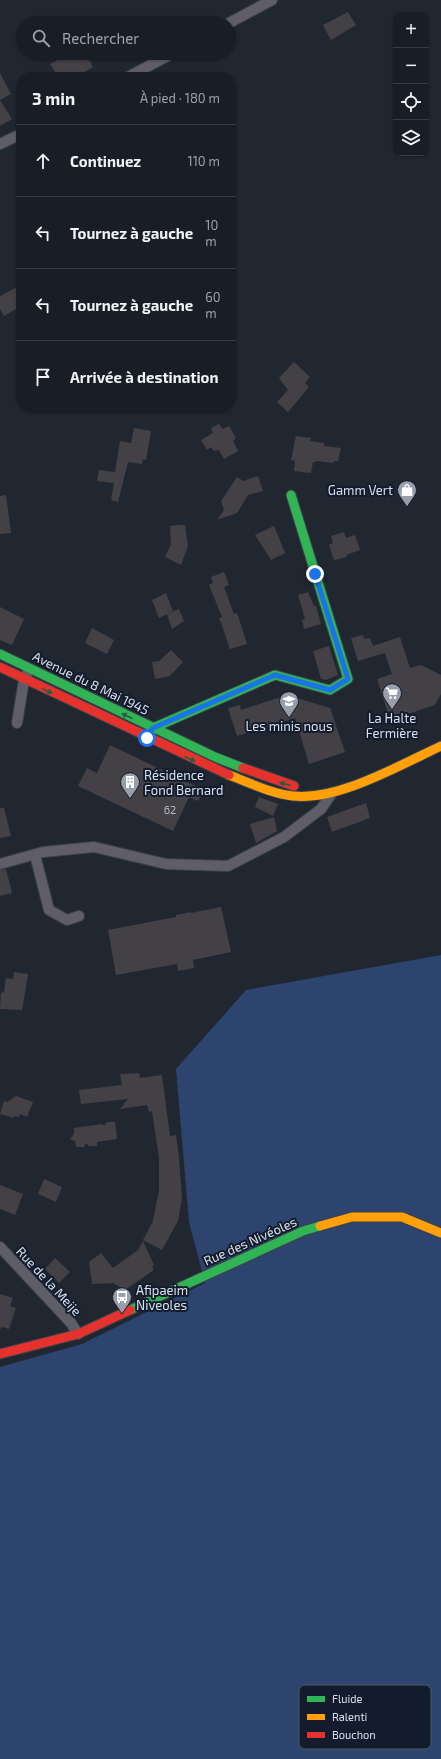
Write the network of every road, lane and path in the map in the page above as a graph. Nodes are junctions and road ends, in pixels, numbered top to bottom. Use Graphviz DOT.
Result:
graph roads {
  1 [pos="272,0"];
  2 [pos="236,19"];
  3 [pos="160,60"];
  4 [pos="137,72"];
  5 [pos="16,136"];
  6 [pos="0,144"];
  7 [pos="291,495"];
  8 [pos="0,654"];
  9 [pos="0,667"];
  10 [pos="30,668"];
  11 [pos="24,680"];
  12 [pos="17,723"];
  13 [pos="153,728"];
  14 [pos="147,738"];
  15 [pos="441,746"];
  16 [pos="352,787"];
  17 [pos="332,793"];
  18 [pos="34,855"];
  19 [pos="0,864"];
  20 [pos="79,916"];
  21 [pos="441,1233"];
  22 [pos="0,1247"];
  23 [pos="78,1334"];
  24 [pos="0,1354"];
  1 -- 2 [label="street"];
  3 -- 4 [label="street"];
  5 -- 6 [label="street"];
  7 -- 13 [label="street"];
  8 -- 10 [label="street, Avenue du 8 Mai 1945"];
  9 -- 11 [label="street, Avenue du 8 Mai 1945"];
  10 -- 11 [label="street"];
  13 -- 10 [label="street, Avenue du 8 Mai 1945, one-way"];
  11 -- 12 [label="street"];
  11 -- 14 [label="street, Avenue du 8 Mai 1945, one-way"];
  13 -- 14 [label="street"];
  16 -- 13 [label="street, Avenue du 8 Mai 1945, one-way"];
  14 -- 17 [label="street, Avenue du 8 Mai 1945, one-way"];
  15 -- 16 [label="street, Avenue du 8 Mai 1945"];
  16 -- 17 [label="street, Avenue du 8 Mai 1945"];
  17 -- 18 [label="street"];
  18 -- 19 [label="street"];
  18 -- 20 [label="street"];
  21 -- 23 [label="street, Rue des Nivéoles"];
  22 -- 23 [label="street, Rue de la Meije"];
  23 -- 24 [label="street, Rue des Nivéoles"];
}
